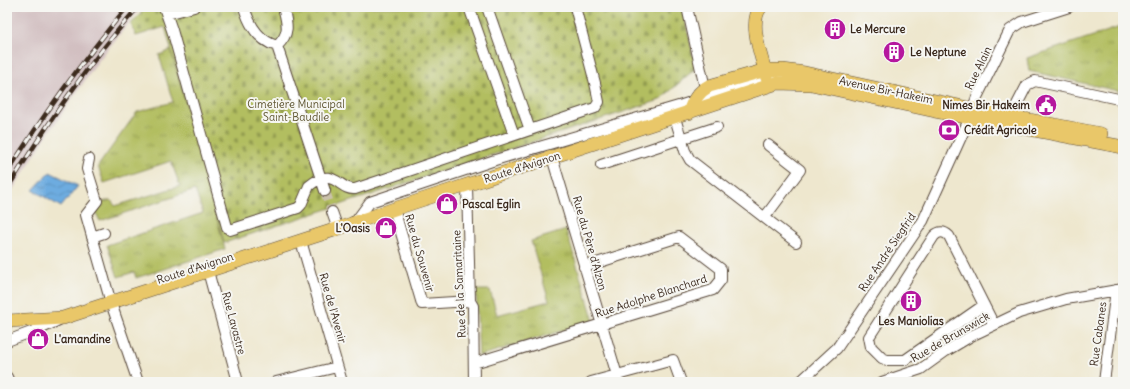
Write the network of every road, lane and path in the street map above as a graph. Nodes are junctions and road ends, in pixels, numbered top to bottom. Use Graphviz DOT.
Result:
graph roads {
  1 [pos="194,7"];
  2 [pos="244,7"];
  3 [pos="283,7"];
  4 [pos="469,7"];
  5 [pos="487,7"];
  6 [pos="575,7"];
  7 [pos="687,7"];
  8 [pos="761,7"];
  9 [pos="1069,7"];
  10 [pos="166,11"];
  11 [pos="277,46"];
  12 [pos="768,78"];
  13 [pos="705,88"];
  14 [pos="1123,100"];
  15 [pos="690,107"];
  16 [pos="971,113"];
  17 [pos="1012,116"];
  18 [pos="675,118"];
  19 [pos="717,127"];
  20 [pos="530,130"];
  21 [pos="514,135"];
  22 [pos="1123,138"];
  23 [pos="681,139"];
  24 [pos="1123,142"];
  25 [pos="768,145"];
  26 [pos="1123,147"];
  27 [pos="552,157"];
  28 [pos="89,159"];
  29 [pos="601,165"];
  30 [pos="321,179"];
  31 [pos="467,185"];
  32 [pos="325,191"];
  33 [pos="394,209"];
  34 [pos="765,218"];
  35 [pos="356,221"];
  36 [pos="335,223"];
  37 [pos="104,234"];
  38 [pos="92,237"];
  39 [pos="301,241"];
  40 [pos="796,242"];
  41 [pos="584,267"];
  42 [pos="208,271"];
  43 [pos="1120,289"];
  44 [pos="110,299"];
  45 [pos="470,301"];
  46 [pos="984,306"];
  47 [pos="62,318"];
  48 [pos="34,319"];
  49 [pos="7,321"];
  50 [pos="601,324"];
  51 [pos="994,325"];
  52 [pos="7,328"];
  53 [pos="7,341"];
  54 [pos="474,363"];
  55 [pos="337,367"];
  56 [pos="7,377"];
  57 [pos="618,378"];
  58 [pos="9,382"];
  59 [pos="138,382"];
  60 [pos="238,382"];
  61 [pos="276,382"];
  62 [pos="342,382"];
  63 [pos="474,382"];
  64 [pos="591,382"];
  65 [pos="681,382"];
  66 [pos="800,382"];
  67 [pos="882,382"];
  68 [pos="1104,382"];
  1 -- 10 [label="street"];
  2 -- 11 [label="street"];
  3 -- 11 [label="street"];
  4 -- 21 [label="street"];
  5 -- 20 [label="street"];
  6 -- 20 [label="street"];
  7 -- 13 [label="street"];
  8 -- 12 [label="main road"];
  9 -- 16 [label="street, Rue Alain"];
  10 -- 30 [label="street"];
  11 -- 30 [label="street"];
  12 -- 13 [label="main road"];
  12 -- 15 [label="main road, Route d'Avignon"];
  12 -- 16 [label="main road, Avenue Bir-Hakeim"];
  12 -- 16 [label="main road, Avenue Bir-Hakeim"];
  13 -- 15 [label="main road, Route d'Avignon"];
  14 -- 17 [label="street"];
  15 -- 18 [label="main road, Route d'Avignon"];
  15 -- 35 [label="street"];
  16 -- 17 [label="main road, Avenue Bir-Hakeim"];
  16 -- 24 [label="street"];
  16 -- 26 [label="main road, Avenue Bir-Hakeim"];
  16 -- 66 [label="street, Rue André Siegfrid"];
  17 -- 22 [label="main road, Avenue Bir-Hakeim"];
  18 -- 23 [label="street"];
  18 -- 27 [label="main road, Route d'Avignon"];
  19 -- 23 [label="street"];
  20 -- 21 [label="street"];
  21 -- 30 [label="street"];
  23 -- 29 [label="street"];
  23 -- 34 [label="street"];
  25 -- 34 [label="street"];
  27 -- 31 [label="main road, Route d'Avignon"];
  27 -- 41 [label="street, Rue du Père d'Alzon"];
  28 -- 38 [label="street"];
  30 -- 32 [label="street"];
  31 -- 33 [label="main road, Route d'Avignon"];
  31 -- 45 [label="street, Rue de la Samaritaine"];
  33 -- 35 [label="main road, Route d'Avignon"];
  33 -- 45 [label="street, Rue du Souvenir"];
  34 -- 40 [label="street"];
  35 -- 36 [label="main road, Route d'Avignon"];
  36 -- 39 [label="main road, Route d'Avignon"];
  36 -- 44 [label="main road, Route d'Avignon"];
  36 -- 48 [label="street"];
  37 -- 38 [label="street"];
  38 -- 44 [label="street"];
  39 -- 42 [label="main road, Route d'Avignon"];
  39 -- 55 [label="street, Rue de l'Avenir"];
  41 -- 50 [label="street, Rue du Père d'Alzon"];
  41 -- 50 [label="street, Rue Adolphe Blanchard"];
  42 -- 44 [label="main road, Route d'Avignon"];
  42 -- 60 [label="street, Rue Lavastre"];
  43 -- 51 [label="street, Rue de Brunswick"];
  43 -- 68 [label="street, Rue Cabanes"];
  44 -- 47 [label="main road, Route d'Avignon"];
  44 -- 48 [label="main road, Route d'Avignon"];
  44 -- 59 [label="street"];
  45 -- 54 [label="street, Rue de la Samaritaine"];
  46 -- 46 [label="street"];
  46 -- 51 [label="street"];
  47 -- 48 [label="main road, Route d'Avignon"];
  47 -- 53 [label="street, Route d'Avignon"];
  48 -- 49 [label="main road, Route d'Avignon"];
  48 -- 52 [label="street, Route d'Avignon"];
  50 -- 54 [label="street, Rue Adolphe Blanchard"];
  50 -- 57 [label="street, Rue du Père d'Alzon"];
  51 -- 67 [label="street, Rue de Brunswick"];
  54 -- 63 [label="street, Rue de la Samaritaine"];
  55 -- 61 [label="street"];
  55 -- 62 [label="street, Rue de l'Avenir"];
  56 -- 58 [label="street"];
  57 -- 64 [label="street"];
  57 -- 65 [label="street"];
}
